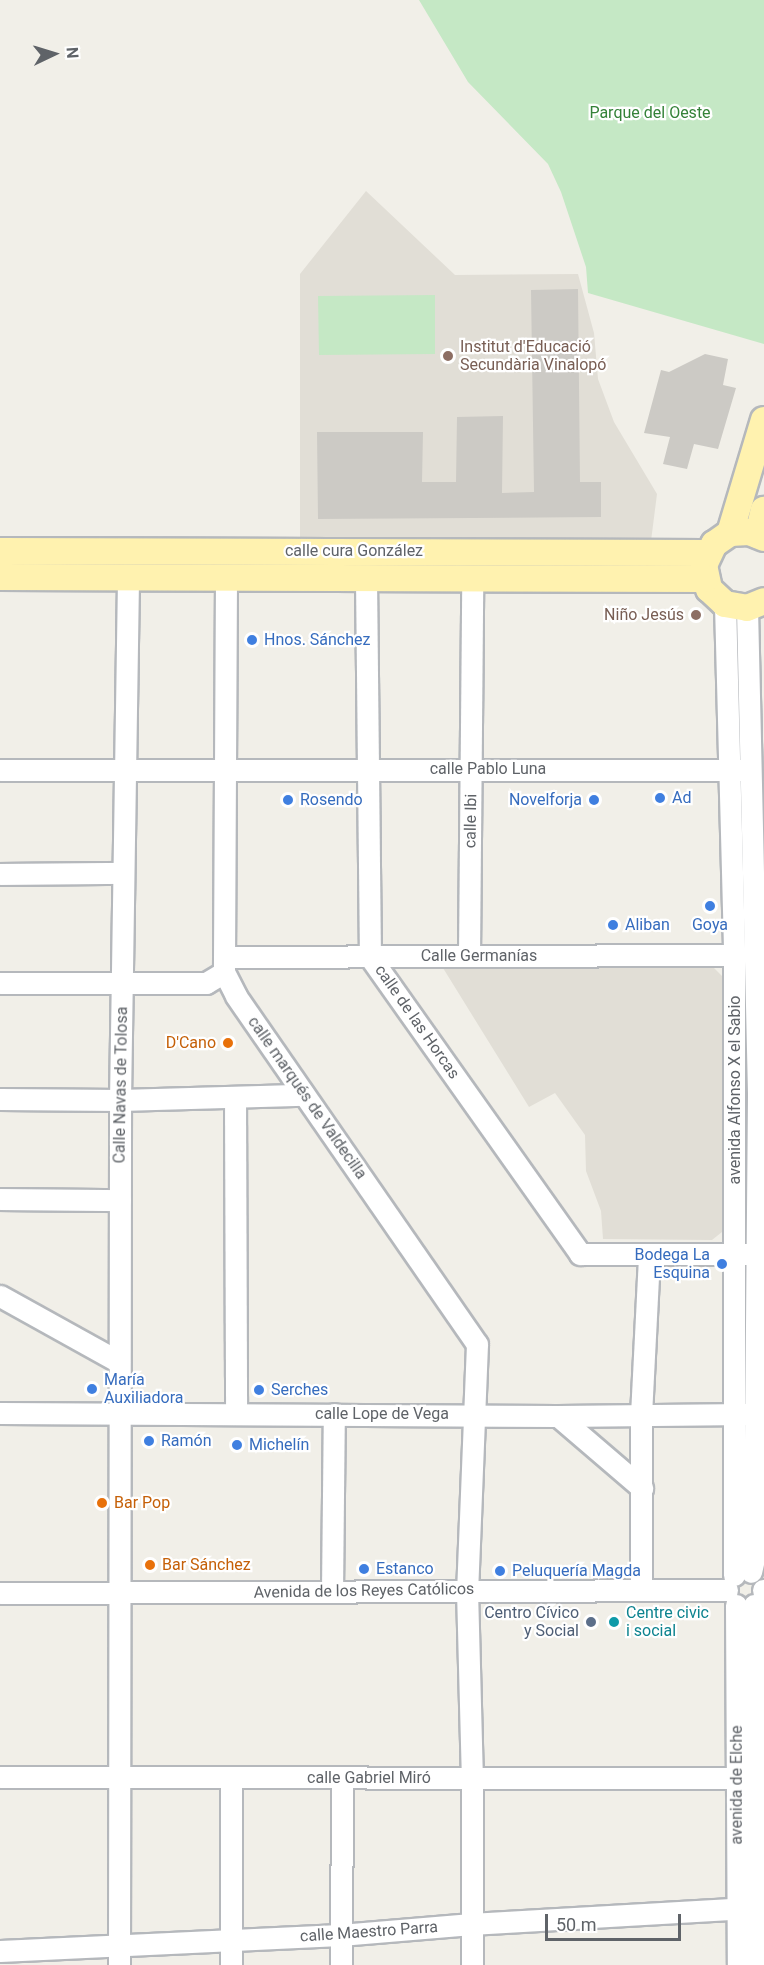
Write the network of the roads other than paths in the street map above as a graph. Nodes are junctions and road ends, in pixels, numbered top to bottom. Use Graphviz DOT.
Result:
graph roads {
  1 [pos="764,420"];
  2 [pos="764,510"];
  3 [pos="730,533"];
  4 [pos="761,537"];
  5 [pos="2,549"];
  6 [pos="708,553"];
  7 [pos="0,577"];
  8 [pos="128,578"];
  9 [pos="226,578"];
  10 [pos="366,578"];
  11 [pos="472,579"];
  12 [pos="705,579"];
  13 [pos="745,605"];
  14 [pos="729,736"];
  15 [pos="757,737"];
  16 [pos="225,769"];
  17 [pos="367,769"];
  18 [pos="472,769"];
  19 [pos="0,770"];
  20 [pos="125,770"];
  21 [pos="729,770"];
  22 [pos="751,770"];
  23 [pos="123,873"];
  24 [pos="0,874"];
  25 [pos="469,956"];
  26 [pos="370,957"];
  27 [pos="224,964"];
  28 [pos="734,964"];
  29 [pos="760,973"];
  30 [pos="0,983"];
  31 [pos="122,984"];
  32 [pos="304,1095"];
  33 [pos="735,1096"];
  34 [pos="761,1096"];
  35 [pos="235,1097"];
  36 [pos="0,1099"];
  37 [pos="120,1100"];
  38 [pos="0,1199"];
  39 [pos="120,1200"];
  40 [pos="752,1254"];
  41 [pos="649,1255"];
  42 [pos="0,1296"];
  43 [pos="119,1362"];
  44 [pos="0,1413"];
  45 [pos="119,1414"];
  46 [pos="236,1414"];
  47 [pos="334,1414"];
  48 [pos="752,1414"];
  49 [pos="476,1415"];
  50 [pos="641,1415"];
  51 [pos="558,1416"];
  52 [pos="642,1488"];
  53 [pos="467,1590"];
  54 [pos="641,1590"];
  55 [pos="747,1590"];
  56 [pos="332,1591"];
  57 [pos="0,1593"];
  58 [pos="118,1593"];
  59 [pos="0,1777"];
  60 [pos="119,1777"];
  61 [pos="231,1778"];
  62 [pos="342,1778"];
  63 [pos="472,1779"];
  64 [pos="753,1779"];
  65 [pos="753,1908"];
  66 [pos="472,1924"];
  67 [pos="340,1935"];
  68 [pos="231,1940"];
  69 [pos="0,1951"];
  70 [pos="119,1955"];
  71 [pos="231,1965"];
  72 [pos="340,1965"];
  73 [pos="472,1965"];
  74 [pos="738,1965"];
  75 [pos="755,1965"];
  1 -- 3 [label="main road"];
  2 -- 4 [label="main road"];
  3 -- 4 [label="main road"];
  3 -- 6 [label="main road"];
  5 -- 6 [label="main road, calle cura González"];
  6 -- 12 [label="main road"];
  7 -- 8 [label="main road, calle cura González"];
  8 -- 9 [label="main road, calle cura González"];
  8 -- 20 [label="street, Calle Navas de Tolosa"];
  9 -- 10 [label="main road, calle cura González"];
  9 -- 16 [label="street, calle marqués de Valdecilla"];
  10 -- 11 [label="main road, calle cura González"];
  10 -- 17 [label="street, calle de las Horcas"];
  11 -- 12 [label="main road, calle cura González"];
  11 -- 18 [label="street, calle Ibi"];
  12 -- 13 [label="main road"];
  13 -- 14 [label="street, avenida Alfonso X el Sabio"];
  13 -- 15 [label="street, avenida Alfonso X el Sabio"];
  14 -- 15 [label="street"];
  14 -- 21 [label="street, avenida Alfonso X el Sabio"];
  15 -- 22 [label="street, avenida Alfonso X el Sabio"];
  16 -- 17 [label="street, calle Pablo Luna"];
  16 -- 20 [label="street, calle Pablo Luna"];
  16 -- 27 [label="street, calle marqués de Valdecilla"];
  17 -- 18 [label="street, calle Pablo Luna"];
  17 -- 26 [label="street, calle de las Horcas"];
  18 -- 21 [label="street, calle Pablo Luna"];
  18 -- 25 [label="street, calle Ibi"];
  19 -- 20 [label="street, calle Pablo Luna"];
  20 -- 23 [label="street, Calle Navas de Tolosa"];
  21 -- 22 [label="street, calle Pablo Luna"];
  21 -- 28 [label="street, avenida Alfonso X el Sabio"];
  22 -- 29 [label="street, avenida Alfonso X el Sabio"];
  23 -- 24 [label="street"];
  23 -- 31 [label="street, Calle Navas de Tolosa"];
  25 -- 26 [label="street, Calle Germanías"];
  25 -- 28 [label="street, Calle Germanías"];
  26 -- 27 [label="street, Calle Germanías"];
  26 -- 41 [label="street, calle de las Horcas"];
  27 -- 31 [label="street"];
  27 -- 32 [label="street, calle marqués de Valdecilla"];
  28 -- 29 [label="street, Calle Germanías"];
  28 -- 33 [label="street, avenida Alfonso X el Sabio"];
  29 -- 34 [label="street, avenida Alfonso X el Sabio"];
  30 -- 31 [label="street"];
  31 -- 37 [label="street, Calle Navas de Tolosa"];
  32 -- 35 [label="street"];
  32 -- 49 [label="street, calle marqués de Valdecilla"];
  33 -- 34 [label="street"];
  33 -- 40 [label="street, avenida Alfonso X el Sabio"];
  34 -- 40 [label="street, avenida Alfonso X el Sabio"];
  35 -- 37 [label="street"];
  35 -- 46 [label="street"];
  36 -- 37 [label="street"];
  37 -- 39 [label="street, Calle Navas de Tolosa"];
  38 -- 39 [label="street"];
  39 -- 43 [label="street, Calle Navas de Tolosa"];
  40 -- 41 [label="street, calle de las Horcas"];
  40 -- 48 [label="street, avenida Alfonso X el Sabio"];
  41 -- 50 [label="street"];
  42 -- 43 [label="street"];
  43 -- 45 [label="street, Calle Navas de Tolosa"];
  44 -- 45 [label="street, calle Lope de Vega"];
  45 -- 46 [label="street, calle Lope de Vega"];
  45 -- 58 [label="street, Calle Navas de Tolosa"];
  46 -- 47 [label="street, calle Lope de Vega"];
  47 -- 49 [label="street, calle Lope de Vega"];
  47 -- 56 [label="street"];
  48 -- 50 [label="street, calle Lope de Vega"];
  48 -- 55 [label="street, avenida Alfonso X el Sabio"];
  49 -- 51 [label="street, calle Lope de Vega"];
  49 -- 53 [label="street, calle marqués de Valdecilla"];
  50 -- 51 [label="street, calle Lope de Vega"];
  50 -- 52 [label="street"];
  51 -- 52 [label="street"];
  52 -- 54 [label="street"];
  53 -- 54 [label="street, Avenida de los Reyes Católicos"];
  53 -- 56 [label="street, Avenida de los Reyes Católicos"];
  53 -- 63 [label="street, calle marqués de Valdecilla"];
  54 -- 55 [label="street, Avenida de los Reyes Católicos"];
  55 -- 64 [label="street, avenida de Elche"];
  56 -- 58 [label="street, Avenida de los Reyes Católicos"];
  57 -- 58 [label="street, Avenida de los Reyes Católicos"];
  58 -- 60 [label="street, Calle Navas de Tolosa"];
  59 -- 60 [label="street, calle Gabriel Miró"];
  60 -- 61 [label="street, calle Gabriel Miró"];
  60 -- 70 [label="street, Calle Navas de Tolosa"];
  61 -- 62 [label="street, calle Gabriel Miró"];
  61 -- 68 [label="street"];
  62 -- 63 [label="street, calle Gabriel Miró"];
  62 -- 67 [label="street"];
  63 -- 64 [label="street, calle Gabriel Miró"];
  63 -- 66 [label="street, calle marqués de Valdecilla"];
  64 -- 65 [label="street, avenida de Elche"];
  65 -- 66 [label="street, calle Maestro Parra"];
  65 -- 74 [label="street, avenida de Elche"];
  65 -- 75 [label="street, avenida de Elche"];
  66 -- 67 [label="street, calle Maestro Parra"];
  66 -- 73 [label="street, calle marqués de Valdecilla"];
  67 -- 68 [label="street, calle Maestro Parra"];
  67 -- 72 [label="street"];
  68 -- 70 [label="street, calle Maestro Parra"];
  68 -- 71 [label="street"];
  69 -- 70 [label="street, calle Maestro Parra"];
}
